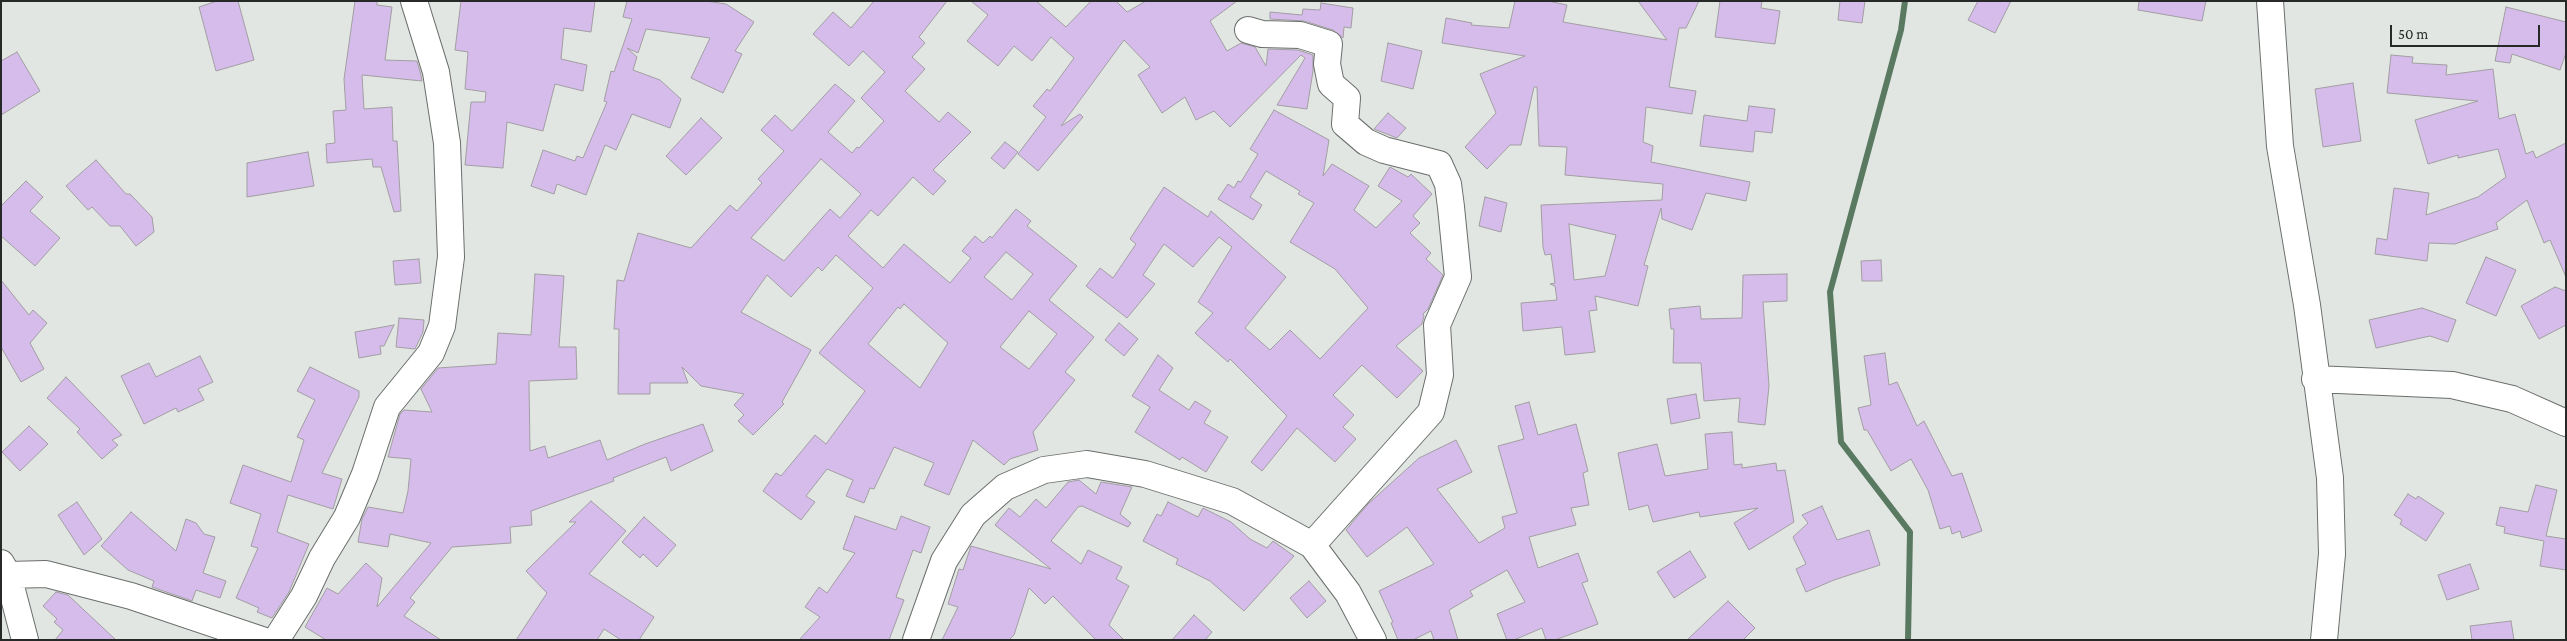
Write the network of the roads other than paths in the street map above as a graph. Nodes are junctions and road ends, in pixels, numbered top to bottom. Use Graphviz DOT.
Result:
graph roads {
  1 [pos="414,1"];
  2 [pos="2270,1"];
  3 [pos="1248,30"];
  4 [pos="2315,379"];
  5 [pos="2566,422"];
  6 [pos="1312,545"];
  7 [pos="5,569"];
  8 [pos="25,640"];
  9 [pos="262,640"];
  10 [pos="276,640"];
  11 [pos="916,640"];
  12 [pos="1373,640"];
  13 [pos="2324,640"];
  1 -- 10 [label="street"];
  2 -- 4 [label="street"];
  3 -- 6 [label="street"];
  4 -- 5 [label="street"];
  4 -- 13 [label="street"];
  6 -- 11 [label="street"];
  6 -- 12 [label="street"];
  7 -- 8 [label="street"];
  7 -- 9 [label="street"];
}
